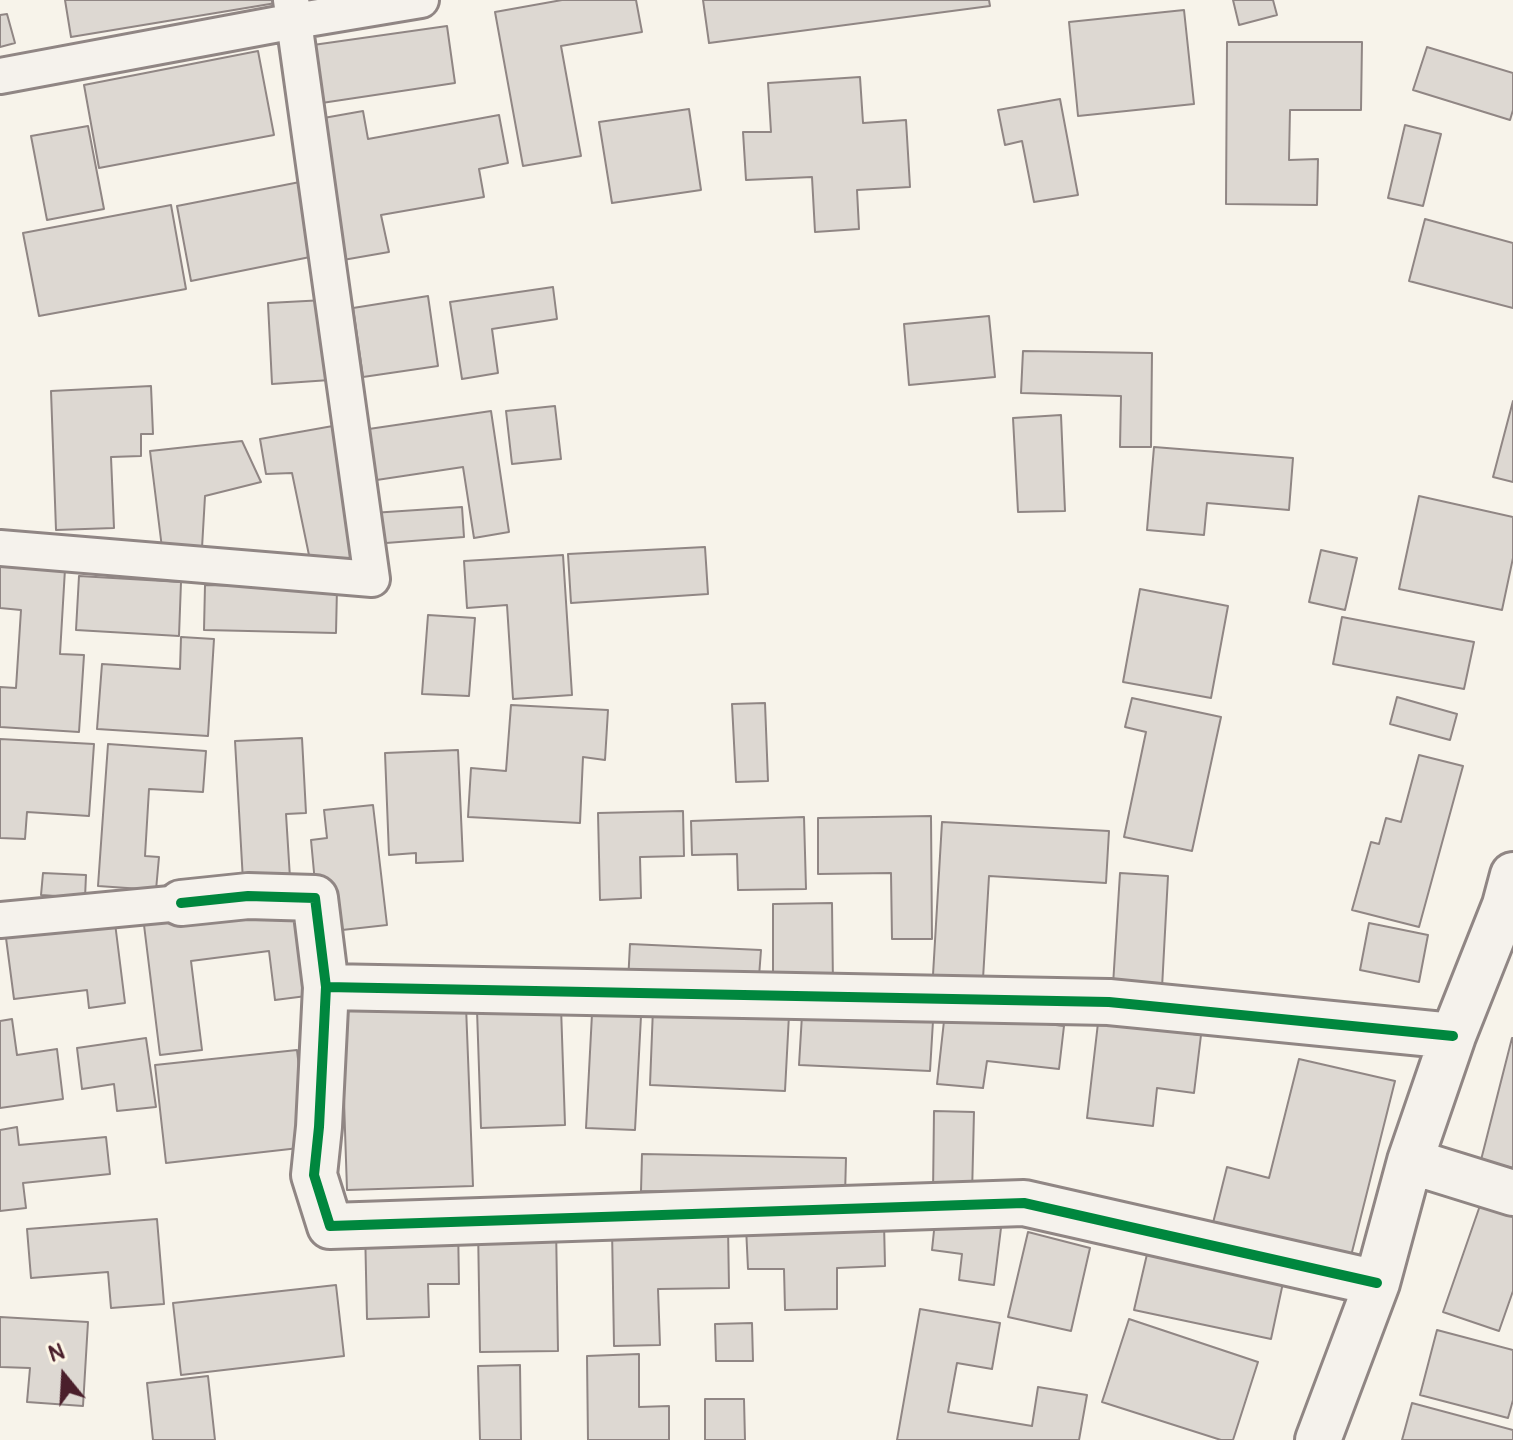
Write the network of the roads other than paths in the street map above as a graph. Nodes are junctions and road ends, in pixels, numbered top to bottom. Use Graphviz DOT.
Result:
graph roads {
  1 [pos="421,0"];
  2 [pos="293,10"];
  3 [pos="0,76"];
  4 [pos="0,548"];
  5 [pos="1510,896"];
  6 [pos="181,903"];
  7 [pos="0,920"];
  8 [pos="326,987"];
  9 [pos="1453,1036"];
  10 [pos="1410,1161"];
  11 [pos="1513,1193"];
  12 [pos="1377,1283"];
  13 [pos="1318,1440"];
  1 -- 2 [label="lane"];
  2 -- 3 [label="lane"];
  2 -- 4 [label="lane"];
  5 -- 9 [label="street"];
  6 -- 7 [label="lane"];
  6 -- 8 [label="street"];
  8 -- 9 [label="street"];
  8 -- 12 [label="street"];
  9 -- 10 [label="street"];
  10 -- 11 [label="street"];
  10 -- 12 [label="street"];
  12 -- 13 [label="street"];
}
